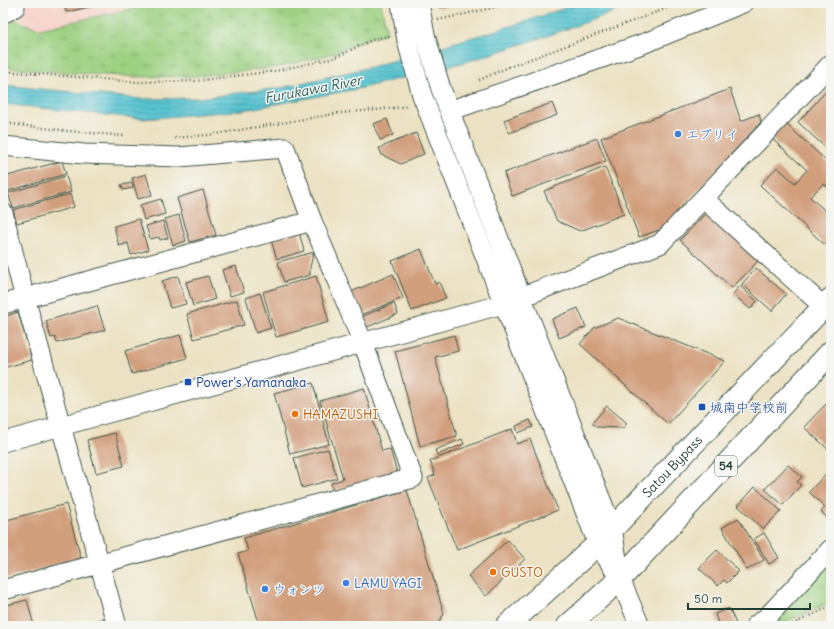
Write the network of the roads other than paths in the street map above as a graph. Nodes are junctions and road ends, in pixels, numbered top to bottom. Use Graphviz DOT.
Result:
graph roads {
  1 [pos="14,3"];
  2 [pos="401,3"];
  3 [pos="419,3"];
  4 [pos="743,3"];
  5 [pos="3,11"];
  6 [pos="831,64"];
  7 [pos="449,111"];
  8 [pos="3,146"];
  9 [pos="704,199"];
  10 [pos="3,213"];
  11 [pos="312,221"];
  12 [pos="521,296"];
  13 [pos="25,298"];
  14 [pos="827,303"];
  15 [pos="3,304"];
  16 [pos="503,304"];
  17 [pos="363,343"];
  18 [pos="831,352"];
  19 [pos="62,426"];
  20 [pos="3,442"];
  21 [pos="612,528"];
  22 [pos="598,544"];
  23 [pos="831,549"];
  24 [pos="100,562"];
  25 [pos="620,579"];
  26 [pos="3,590"];
  27 [pos="640,624"];
  28 [pos="117,626"];
  29 [pos="507,626"];
  30 [pos="568,626"];
  31 [pos="755,626"];
  1 -- 5 [label="street"];
  2 -- 16 [label="street"];
  3 -- 7 [label="street"];
  4 -- 7 [label="street"];
  6 -- 9 [label="street"];
  7 -- 12 [label="street"];
  8 -- 11 [label="street"];
  9 -- 12 [label="street"];
  9 -- 14 [label="street"];
  10 -- 13 [label="street"];
  11 -- 13 [label="street"];
  11 -- 17 [label="street"];
  12 -- 16 [label="street"];
  12 -- 21 [label="street"];
  13 -- 15 [label="street"];
  13 -- 19 [label="street"];
  14 -- 21 [label="highway, Satou Bypass"];
  16 -- 17 [label="street"];
  16 -- 22 [label="street"];
  17 -- 19 [label="street"];
  17 -- 24 [label="street"];
  18 -- 25 [label="highway, 54"];
  19 -- 20 [label="street"];
  19 -- 24 [label="street"];
  21 -- 22 [label="highway, Satou Bypass"];
  21 -- 25 [label="street"];
  22 -- 25 [label="street"];
  22 -- 29 [label="highway, Satou Bypass"];
  23 -- 31 [label="street"];
  24 -- 26 [label="street"];
  24 -- 28 [label="street"];
  25 -- 27 [label="street"];
  25 -- 30 [label="highway, 54"];
}
